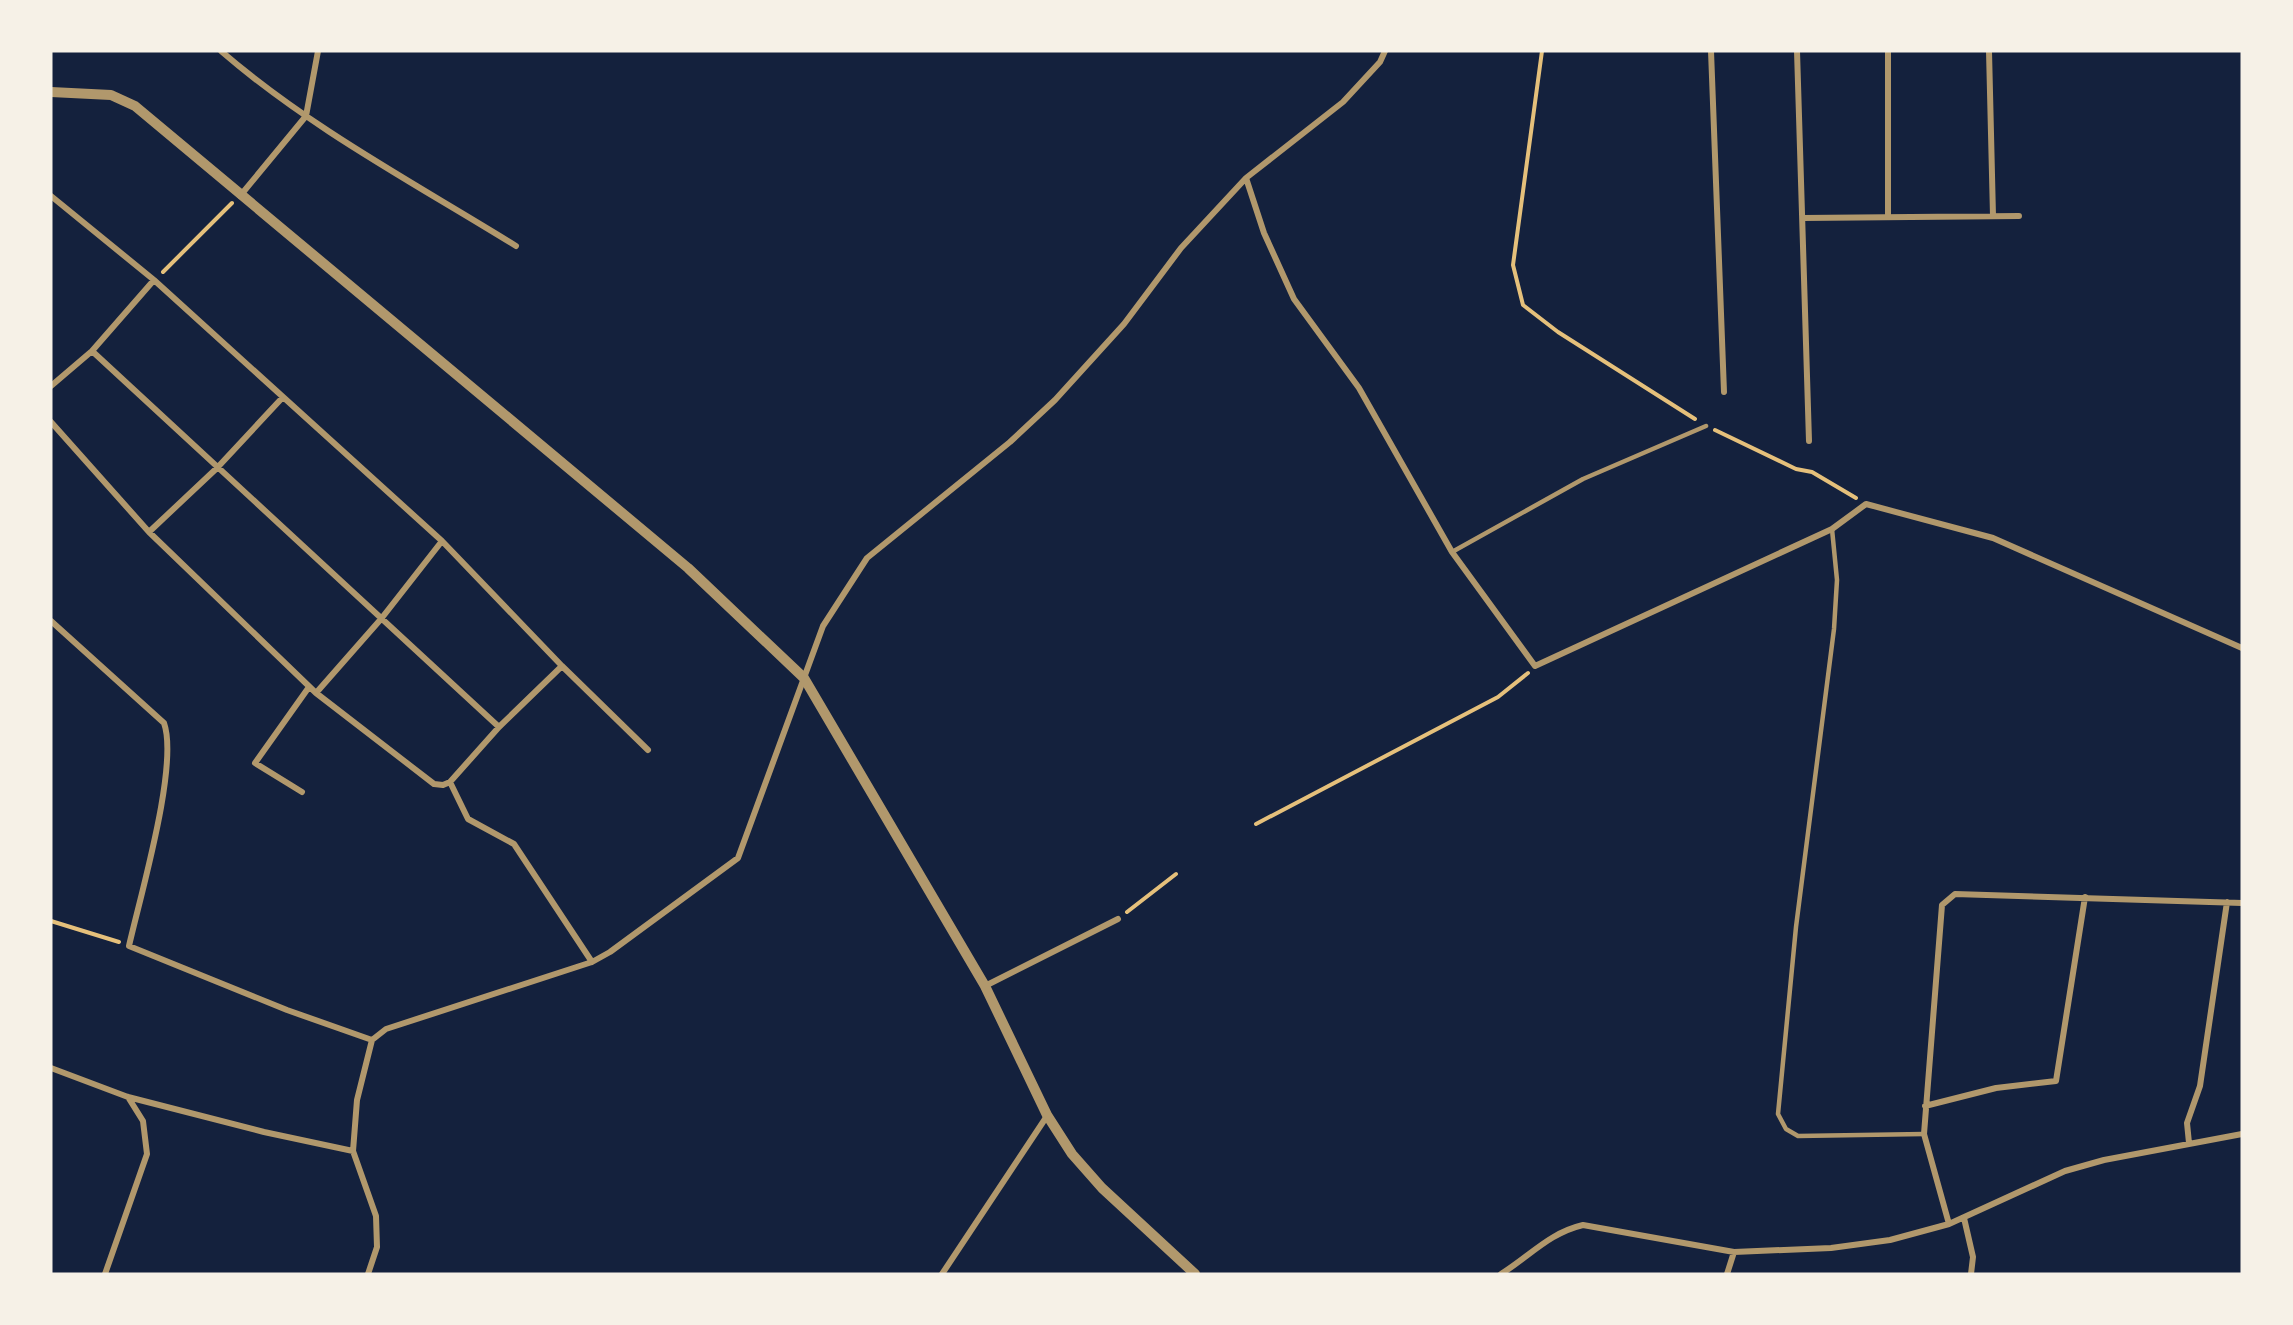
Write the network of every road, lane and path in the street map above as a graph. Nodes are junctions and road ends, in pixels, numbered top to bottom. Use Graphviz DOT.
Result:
graph roads {
  1 [pos="221,51"];
  2 [pos="318,51"];
  3 [pos="1385,51"];
  4 [pos="1542,51"];
  5 [pos="1711,51"];
  6 [pos="1797,51"];
  7 [pos="1888,51"];
  8 [pos="1989,51"];
  9 [pos="51,92"];
  10 [pos="306,116"];
  11 [pos="1246,178"];
  12 [pos="51,196"];
  13 [pos="240,196"];
  14 [pos="1993,216"];
  15 [pos="2019,216"];
  16 [pos="1803,218"];
  17 [pos="1888,218"];
  18 [pos="516,246"];
  19 [pos="154,280"];
  20 [pos="92,351"];
  21 [pos="51,386"];
  22 [pos="1724,392"];
  23 [pos="283,397"];
  24 [pos="51,422"];
  25 [pos="1706,426"];
  26 [pos="1809,441"];
  27 [pos="217,468"];
  28 [pos="1866,504"];
  29 [pos="1832,529"];
  30 [pos="149,532"];
  31 [pos="442,541"];
  32 [pos="1452,552"];
  33 [pos="381,619"];
  34 [pos="51,621"];
  35 [pos="2242,648"];
  36 [pos="562,666"];
  37 [pos="1535,666"];
  38 [pos="804,678"];
  39 [pos="309,687"];
  40 [pos="316,693"];
  41 [pos="499,727"];
  42 [pos="648,750"];
  43 [pos="450,782"];
  44 [pos="302,792"];
  45 [pos="1256,824"];
  46 [pos="1176,873"];
  47 [pos="2085,897"];
  48 [pos="2227,902"];
  49 [pos="2242,903"];
  50 [pos="1118,919"];
  51 [pos="51,921"];
  52 [pos="129,946"];
  53 [pos="592,962"];
  54 [pos="985,986"];
  55 [pos="372,1040"];
  56 [pos="51,1068"];
  57 [pos="128,1097"];
  58 [pos="1925,1106"];
  59 [pos="1047,1116"];
  60 [pos="1924,1134"];
  61 [pos="2242,1134"];
  62 [pos="2189,1143"];
  63 [pos="353,1151"];
  64 [pos="1964,1218"];
  65 [pos="1949,1224"];
  66 [pos="1734,1252"];
  67 [pos="105,1274"];
  68 [pos="368,1274"];
  69 [pos="942,1274"];
  70 [pos="1195,1274"];
  71 [pos="1501,1274"];
  72 [pos="1727,1274"];
  73 [pos="1971,1274"];
  1 -- 10 [label="street"];
  2 -- 10 [label="street"];
  3 -- 11 [label="street"];
  4 -- 25 [label="path"];
  5 -- 22 [label="street"];
  6 -- 16 [label="street"];
  7 -- 17 [label="street"];
  8 -- 14 [label="street"];
  9 -- 13 [label="street"];
  10 -- 13 [label="street"];
  10 -- 18 [label="street"];
  11 -- 32 [label="street"];
  11 -- 38 [label="street"];
  12 -- 19 [label="street"];
  13 -- 19 [label="path"];
  13 -- 38 [label="street"];
  14 -- 15 [label="street"];
  14 -- 17 [label="street"];
  16 -- 17 [label="street"];
  16 -- 26 [label="street"];
  19 -- 20 [label="street"];
  19 -- 23 [label="street"];
  20 -- 21 [label="street"];
  20 -- 27 [label="street"];
  23 -- 27 [label="street"];
  23 -- 31 [label="street"];
  24 -- 30 [label="street"];
  25 -- 28 [label="path"];
  25 -- 32 [label="lane"];
  27 -- 30 [label="street"];
  27 -- 33 [label="street"];
  28 -- 29 [label="street"];
  28 -- 35 [label="street"];
  29 -- 37 [label="street"];
  29 -- 60 [label="lane"];
  30 -- 39 [label="street"];
  31 -- 33 [label="street"];
  31 -- 36 [label="street"];
  32 -- 37 [label="street"];
  33 -- 40 [label="street"];
  33 -- 41 [label="street"];
  34 -- 52 [label="street"];
  36 -- 41 [label="street"];
  36 -- 42 [label="street"];
  37 -- 45 [label="path"];
  38 -- 53 [label="street"];
  38 -- 54 [label="street"];
  39 -- 40 [label="street"];
  39 -- 44 [label="street"];
  40 -- 43 [label="street"];
  41 -- 43 [label="street"];
  43 -- 53 [label="street"];
  46 -- 50 [label="path"];
  47 -- 48 [label="street"];
  47 -- 58 [label="street"];
  47 -- 58 [label="street"];
  48 -- 49 [label="street"];
  48 -- 62 [label="street"];
  50 -- 54 [label="street"];
  51 -- 52 [label="path"];
  52 -- 55 [label="street"];
  53 -- 55 [label="street"];
  54 -- 59 [label="street"];
  55 -- 63 [label="street"];
  56 -- 57 [label="street"];
  57 -- 63 [label="street"];
  57 -- 67 [label="street"];
  58 -- 60 [label="street"];
  59 -- 69 [label="street"];
  59 -- 70 [label="street"];
  60 -- 65 [label="street"];
  61 -- 62 [label="street"];
  62 -- 64 [label="street"];
  63 -- 68 [label="street"];
  64 -- 65 [label="street"];
  64 -- 73 [label="street"];
  65 -- 66 [label="street"];
  66 -- 71 [label="street"];
  66 -- 72 [label="street"];
}
